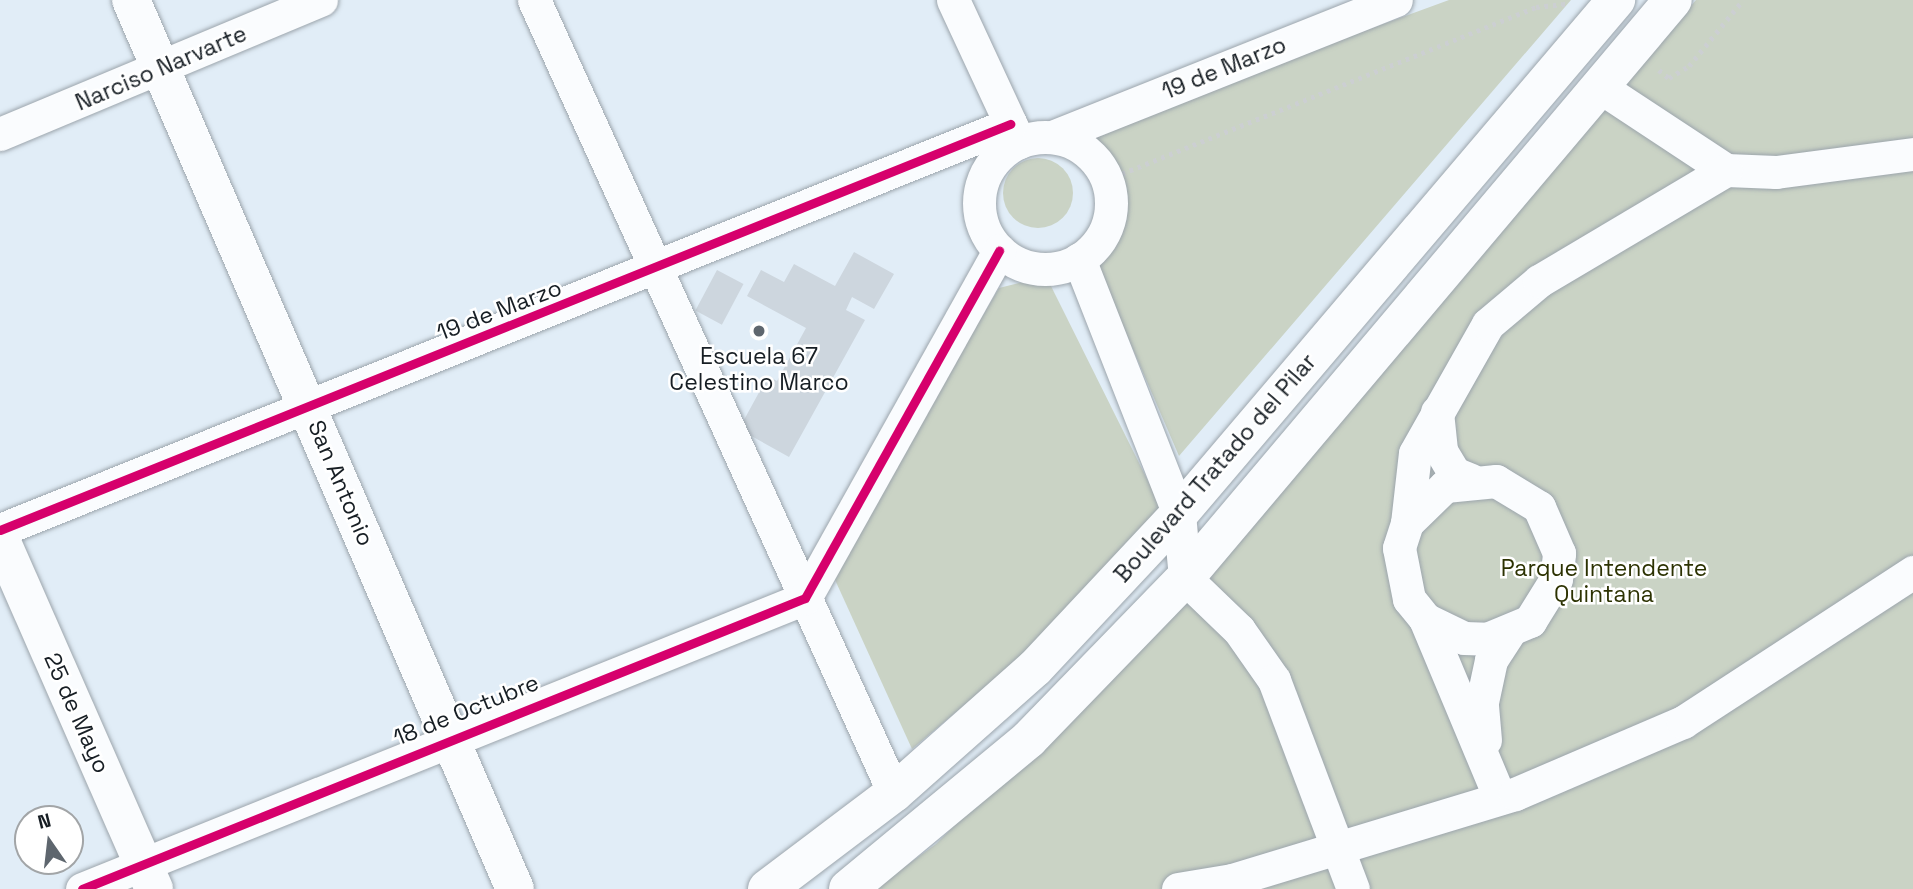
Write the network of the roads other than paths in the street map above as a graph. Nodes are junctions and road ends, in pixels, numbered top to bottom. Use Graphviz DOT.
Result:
graph roads {
  1 [pos="131,0"];
  2 [pos="321,0"];
  3 [pos="534,0"];
  4 [pos="953,0"];
  5 [pos="1396,0"];
  6 [pos="1673,0"];
  7 [pos="1337,11"];
  8 [pos="1606,11"];
  9 [pos="1564,61"];
  10 [pos="162,70"];
  11 [pos="1600,87"];
  12 [pos="1015,133"];
  13 [pos="0,134"];
  14 [pos="1052,137"];
  15 [pos="1913,154"];
  16 [pos="1726,170"];
  17 [pos="999,251"];
  18 [pos="1079,259"];
  19 [pos="657,271"];
  20 [pos="307,404"];
  21 [pos="1437,412"];
  22 [pos="1471,480"];
  23 [pos="1178,514"];
  24 [pos="1407,523"];
  25 [pos="0,530"];
  26 [pos="0,538"];
  27 [pos="1913,572"];
  28 [pos="1185,578"];
  29 [pos="806,598"];
  30 [pos="1425,620"];
  31 [pos="1508,634"];
  32 [pos="450,736"];
  33 [pos="1487,767"];
  34 [pos="894,793"];
  35 [pos="1500,798"];
  36 [pos="1337,846"];
  37 [pos="148,877"];
  38 [pos="82,889"];
  39 [pos="515,889"];
  40 [pos="767,889"];
  41 [pos="848,889"];
  42 [pos="1178,889"];
  43 [pos="1353,889"];
  1 -- 10 [label="main road, San Antonio"];
  2 -- 10 [label="street, Narciso Narvarte"];
  3 -- 19 [label="street"];
  4 -- 12 [label="street"];
  5 -- 7 [label="street, 19 de Marzo"];
  6 -- 11 [label="main road, Boulevard Tratado del Pilar"];
  7 -- 14 [label="street, 19 de Marzo"];
  8 -- 9 [label="main road, Boulevard Tratado del Pilar"];
  9 -- 11 [label="main road"];
  9 -- 23 [label="main road, Boulevard Tratado del Pilar"];
  10 -- 13 [label="street, Narciso Narvarte"];
  10 -- 20 [label="main road, San Antonio"];
  11 -- 16 [label="street"];
  11 -- 28 [label="main road, Boulevard Tratado del Pilar"];
  12 -- 14 [label="street"];
  12 -- 17 [label="street"];
  12 -- 19 [label="street, 19 de Marzo"];
  14 -- 18 [label="street"];
  15 -- 16 [label="street"];
  16 -- 21 [label="street"];
  17 -- 18 [label="street"];
  17 -- 29 [label="street"];
  18 -- 23 [label="street"];
  19 -- 20 [label="street, 19 de Marzo"];
  19 -- 29 [label="street"];
  20 -- 25 [label="street, 19 de Marzo"];
  20 -- 32 [label="main road, San Antonio"];
  21 -- 22 [label="street"];
  21 -- 24 [label="street"];
  22 -- 24 [label="street"];
  22 -- 31 [label="street"];
  23 -- 28 [label="street"];
  23 -- 34 [label="main road, Boulevard Tratado del Pilar"];
  24 -- 30 [label="street"];
  26 -- 37 [label="main road, 25 de Mayo"];
  27 -- 35 [label="street"];
  28 -- 36 [label="street"];
  28 -- 41 [label="main road, Boulevard Tratado del Pilar"];
  29 -- 32 [label="street, 18 de Octubre"];
  29 -- 34 [label="street"];
  30 -- 31 [label="street"];
  30 -- 33 [label="street"];
  31 -- 33 [label="street"];
  32 -- 37 [label="street, 18 de Octubre"];
  32 -- 39 [label="main road, San Antonio"];
  33 -- 35 [label="street"];
  34 -- 40 [label="main road, Boulevard Tratado del Pilar"];
  35 -- 36 [label="street"];
  36 -- 42 [label="street"];
  36 -- 43 [label="street"];
  37 -- 38 [label="street, 18 de Octubre"];
}
